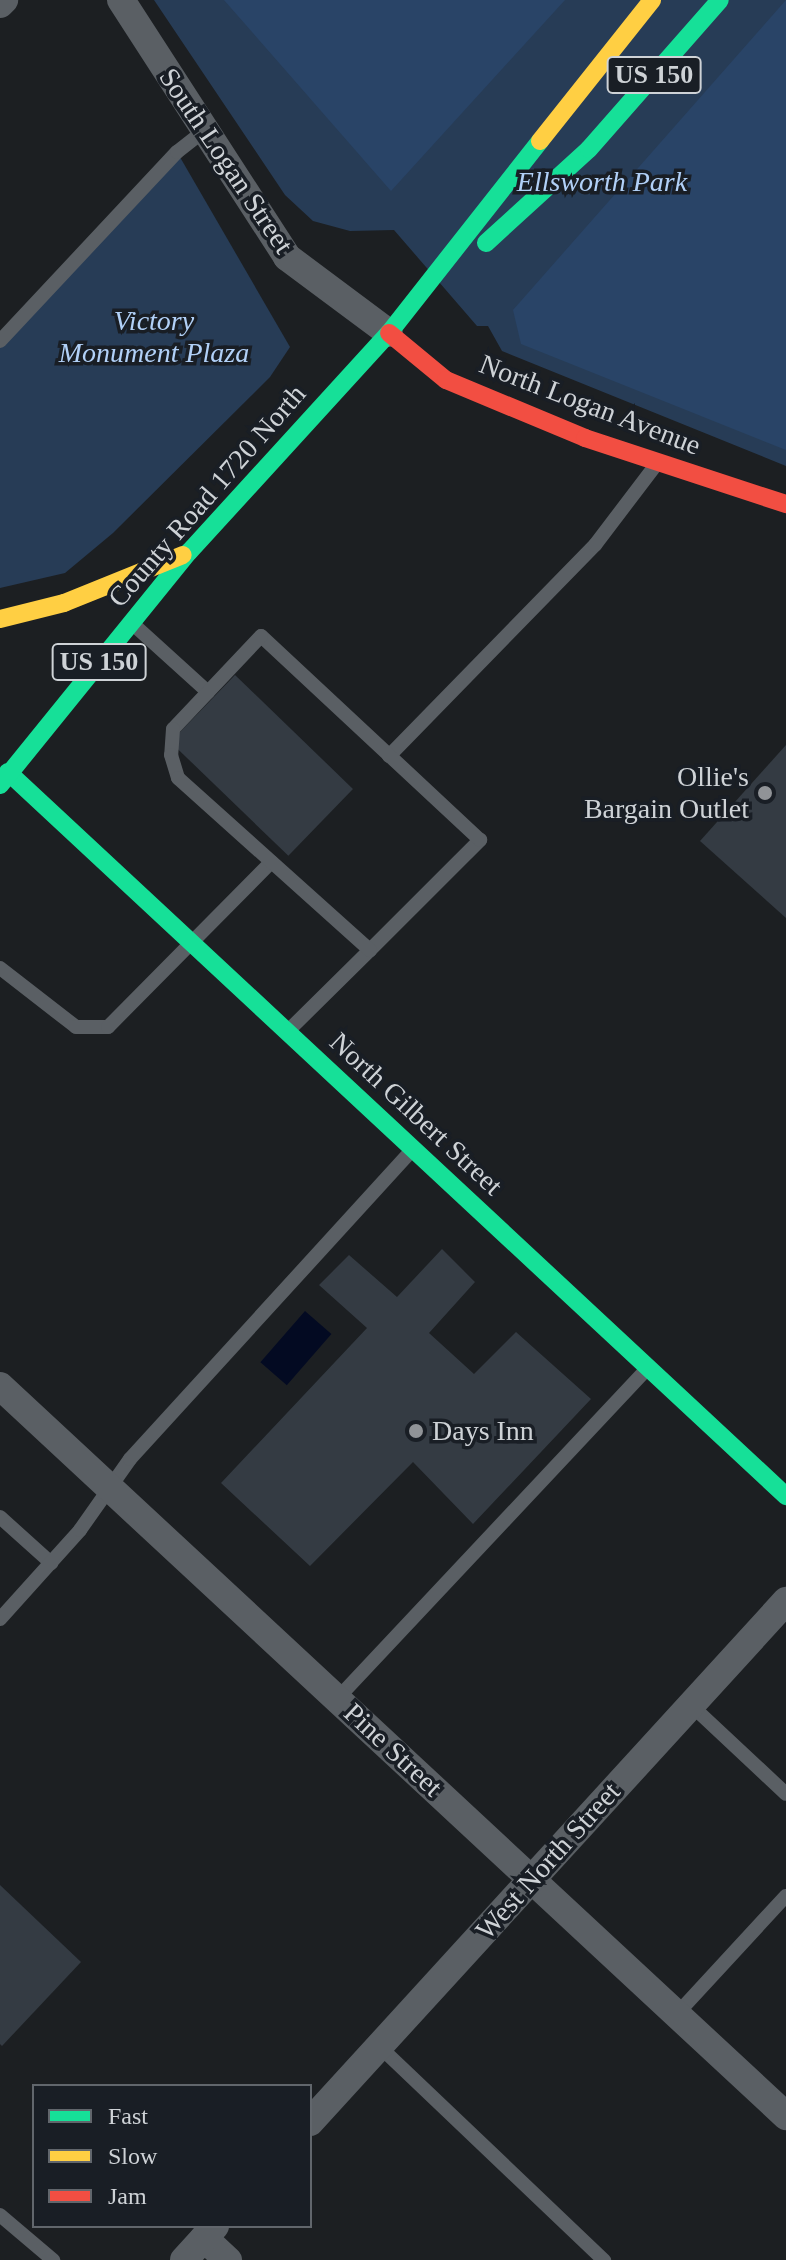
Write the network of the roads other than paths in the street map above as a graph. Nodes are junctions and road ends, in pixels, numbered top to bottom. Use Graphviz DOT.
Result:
graph roads {
  1 [pos="121,0"];
  2 [pos="652,0"];
  3 [pos="720,0"];
  4 [pos="204,131"];
  5 [pos="389,333"];
  6 [pos="0,341"];
  7 [pos="657,462"];
  8 [pos="786,504"];
  9 [pos="189,552"];
  10 [pos="0,619"];
  11 [pos="131,623"];
  12 [pos="208,692"];
  13 [pos="389,756"];
  14 [pos="2,774"];
  15 [pos="271,862"];
  16 [pos="193,944"];
  17 [pos="370,950"];
  18 [pos="0,968"];
  19 [pos="287,1032"];
  20 [pos="413,1149"];
  21 [pos="648,1368"];
  22 [pos="0,1386"];
  23 [pos="108,1483"];
  24 [pos="786,1496"];
  25 [pos="0,1517"];
  26 [pos="51,1563"];
  27 [pos="786,1601"];
  28 [pos="0,1619"];
  29 [pos="337,1699"];
  30 [pos="691,1705"];
  31 [pos="786,1794"];
  32 [pos="532,1879"];
  33 [pos="786,1896"];
  34 [pos="676,2015"];
  35 [pos="379,2046"];
  36 [pos="786,2116"];
  37 [pos="312,2120"];
  38 [pos="0,2215"];
  39 [pos="209,2232"];
  40 [pos="53,2260"];
  41 [pos="184,2260"];
  42 [pos="228,2260"];
  43 [pos="604,2260"];
  1 -- 4 [label="street, South Logan Street"];
  2 -- 5 [label="main road, County Road 1720 North / US 150"];
  3 -- 5 [label="main road, County Road 1720 North / US 150"];
  4 -- 5 [label="street, South Logan Street"];
  4 -- 6 [label="lane"];
  5 -- 7 [label="main road, North Logan Avenue"];
  5 -- 9 [label="main road, County Road 1720 North / US 150"];
  7 -- 8 [label="main road, North Logan Avenue"];
  7 -- 13 [label="lane"];
  9 -- 10 [label="main road"];
  9 -- 11 [label="main road, County Road 1720 North / US 150"];
  11 -- 12 [label="lane"];
  11 -- 14 [label="main road, County Road 1720 North / US 150"];
  12 -- 13 [label="lane"];
  12 -- 15 [label="lane"];
  13 -- 17 [label="lane"];
  14 -- 16 [label="main road, North Gilbert Street"];
  15 -- 16 [label="lane"];
  15 -- 17 [label="lane"];
  16 -- 18 [label="lane"];
  16 -- 19 [label="main road, North Gilbert Street"];
  17 -- 19 [label="lane"];
  19 -- 20 [label="main road, North Gilbert Street"];
  20 -- 21 [label="main road, North Gilbert Street"];
  20 -- 23 [label="lane"];
  21 -- 24 [label="main road, North Gilbert Street"];
  21 -- 29 [label="lane"];
  22 -- 23 [label="street, Pine Street"];
  23 -- 26 [label="lane"];
  23 -- 29 [label="street, Pine Street"];
  25 -- 26 [label="lane"];
  26 -- 28 [label="lane"];
  27 -- 30 [label="street, West North Street"];
  29 -- 32 [label="street, Pine Street"];
  30 -- 31 [label="lane"];
  30 -- 32 [label="street, West North Street"];
  32 -- 34 [label="street, Pine Street"];
  32 -- 35 [label="street, West North Street"];
  33 -- 34 [label="lane"];
  34 -- 36 [label="street, Pine Street"];
  35 -- 37 [label="street, West North Street"];
  35 -- 43 [label="lane"];
  38 -- 40 [label="lane"];
  39 -- 41 [label="street"];
  39 -- 42 [label="street"];
}
